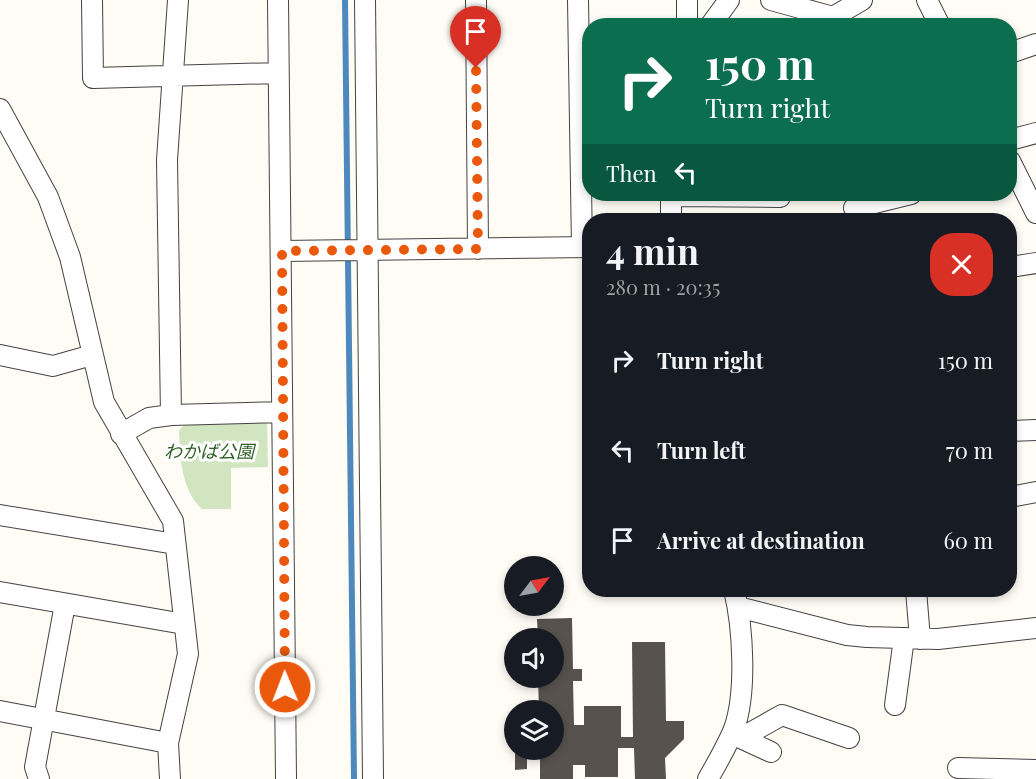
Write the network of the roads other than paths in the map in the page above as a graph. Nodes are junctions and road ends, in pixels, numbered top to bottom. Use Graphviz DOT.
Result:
graph roads {
  1 [pos="92,0"];
  2 [pos="178,0"];
  3 [pos="278,0"];
  4 [pos="365,0"];
  5 [pos="476,0"];
  6 [pos="578,0"];
  7 [pos="687,0"];
  8 [pos="729,0"];
  9 [pos="771,0"];
  10 [pos="862,0"];
  11 [pos="927,0"];
  12 [pos="687,18"];
  13 [pos="716,18"];
  14 [pos="936,18"];
  15 [pos="1036,44"];
  16 [pos="1017,51"];
  17 [pos="278,74"];
  18 [pos="174,77"];
  19 [pos="0,109"];
  20 [pos="582,124"];
  21 [pos="6,133"];
  22 [pos="1036,133"];
  23 [pos="1017,138"];
  24 [pos="1017,177"];
  25 [pos="882,201"];
  26 [pos="854,208"];
  27 [pos="1036,213"];
  28 [pos="582,247"];
  29 [pos="478,249"];
  30 [pos="365,250"];
  31 [pos="282,251"];
  32 [pos="1036,263"];
  33 [pos="1017,266"];
  34 [pos="2,350"];
  35 [pos="92,355"];
  36 [pos="282,412"];
  37 [pos="171,415"];
  38 [pos="1036,430"];
  39 [pos="1017,431"];
  40 [pos="121,434"];
  41 [pos="1036,492"];
  42 [pos="1017,496"];
  43 [pos="0,515"];
  44 [pos="175,544"];
  45 [pos="0,592"];
  46 [pos="915,597"];
  47 [pos="736,598"];
  48 [pos="65,604"];
  49 [pos="184,624"];
  50 [pos="1036,628"];
  51 [pos="912,638"];
  52 [pos="895,705"];
  53 [pos="0,711"];
  54 [pos="44,719"];
  55 [pos="736,736"];
  56 [pos="849,738"];
  57 [pos="168,743"];
  58 [pos="771,752"];
  59 [pos="958,768"];
  60 [pos="1036,770"];
  61 [pos="39,779"];
  62 [pos="170,779"];
  63 [pos="286,779"];
  64 [pos="373,779"];
  65 [pos="708,779"];
  1 -- 18 [label="street"];
  2 -- 18 [label="street"];
  3 -- 17 [label="street"];
  4 -- 30 [label="street"];
  5 -- 29 [label="street"];
  6 -- 20 [label="street"];
  7 -- 12 [label="street"];
  8 -- 13 [label="street"];
  9 -- 10 [label="street"];
  11 -- 14 [label="street"];
  15 -- 16 [label="street"];
  17 -- 18 [label="street"];
  17 -- 31 [label="street"];
  18 -- 37 [label="street"];
  19 -- 21 [label="street"];
  21 -- 35 [label="street"];
  22 -- 23 [label="street"];
  24 -- 27 [label="street"];
  25 -- 26 [label="street"];
  28 -- 29 [label="street"];
  29 -- 30 [label="street"];
  30 -- 31 [label="street"];
  30 -- 64 [label="street"];
  31 -- 36 [label="street"];
  32 -- 33 [label="street"];
  34 -- 35 [label="street"];
  35 -- 40 [label="street"];
  36 -- 37 [label="street"];
  36 -- 63 [label="street"];
  37 -- 40 [label="street"];
  38 -- 39 [label="street"];
  40 -- 44 [label="street"];
  41 -- 42 [label="street"];
  43 -- 44 [label="street"];
  44 -- 49 [label="street"];
  45 -- 48 [label="street"];
  46 -- 51 [label="street"];
  47 -- 51 [label="street"];
  47 -- 55 [label="street"];
  48 -- 49 [label="street"];
  48 -- 54 [label="street"];
  49 -- 57 [label="street"];
  50 -- 51 [label="street"];
  51 -- 52 [label="street"];
  53 -- 54 [label="street"];
  54 -- 57 [label="street"];
  54 -- 61 [label="street"];
  55 -- 56 [label="street"];
  55 -- 58 [label="street"];
  55 -- 65 [label="street"];
  57 -- 62 [label="street"];
  59 -- 60 [label="street"];
}
